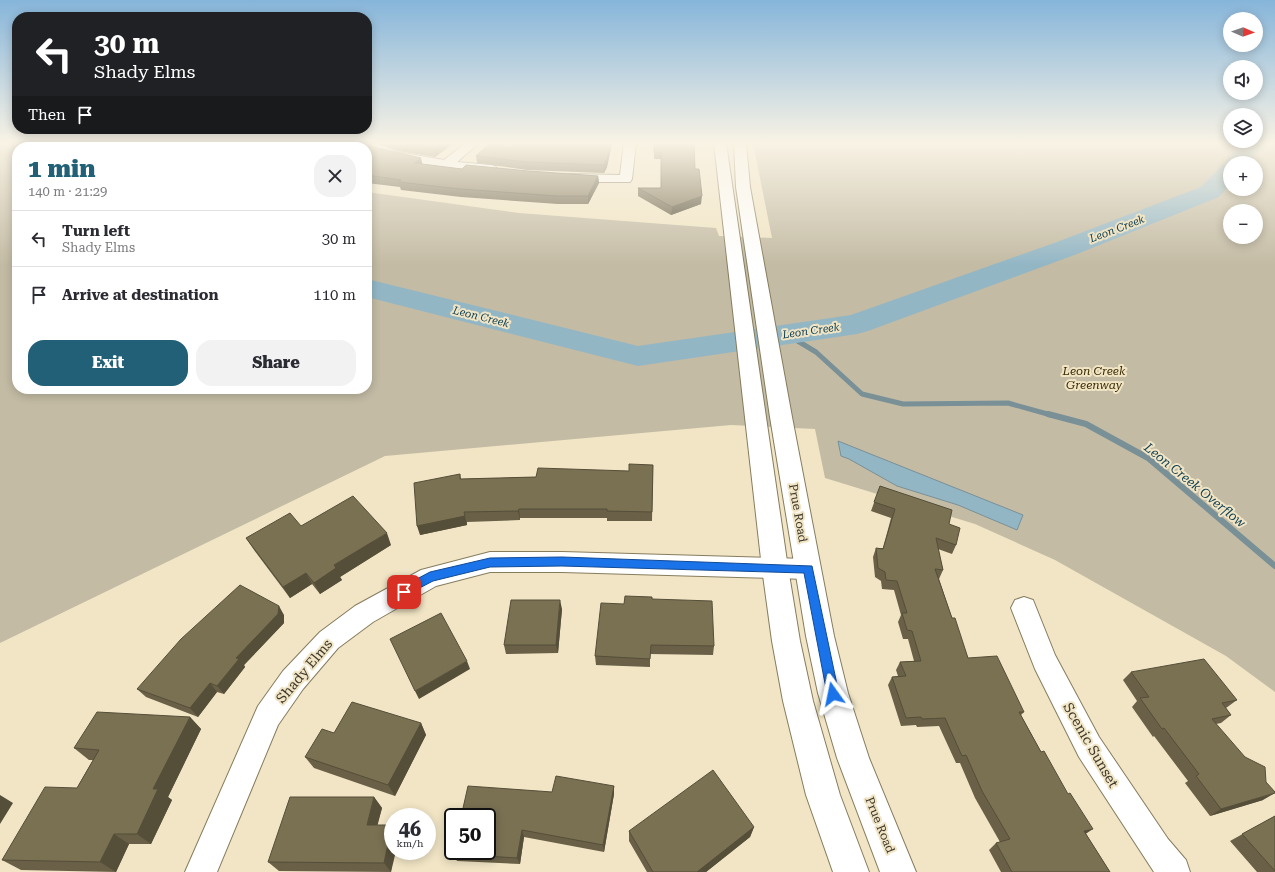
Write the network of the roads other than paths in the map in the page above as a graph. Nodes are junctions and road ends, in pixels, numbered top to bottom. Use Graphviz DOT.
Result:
graph roads {
  1 [pos="726,184"];
  2 [pos="744,184"];
  3 [pos="769,417"];
  4 [pos="775,568"];
  5 [pos="808,569"];
  6 [pos="1024,608"];
  7 [pos="201,872"];
  8 [pos="851,872"];
  9 [pos="898,872"];
  10 [pos="1174,872"];
  1 -- 3 [label="main road, Prue Road"];
  2 -- 3 [label="main road, Prue Road"];
  3 -- 4 [label="main road, Prue Road"];
  3 -- 5 [label="main road, Prue Road"];
  4 -- 5 [label="street, Shady Elms"];
  4 -- 7 [label="street, Shady Elms"];
  4 -- 8 [label="main road, Prue Road"];
  5 -- 9 [label="main road, Prue Road"];
  6 -- 10 [label="street, Scenic Sunset"];
}
